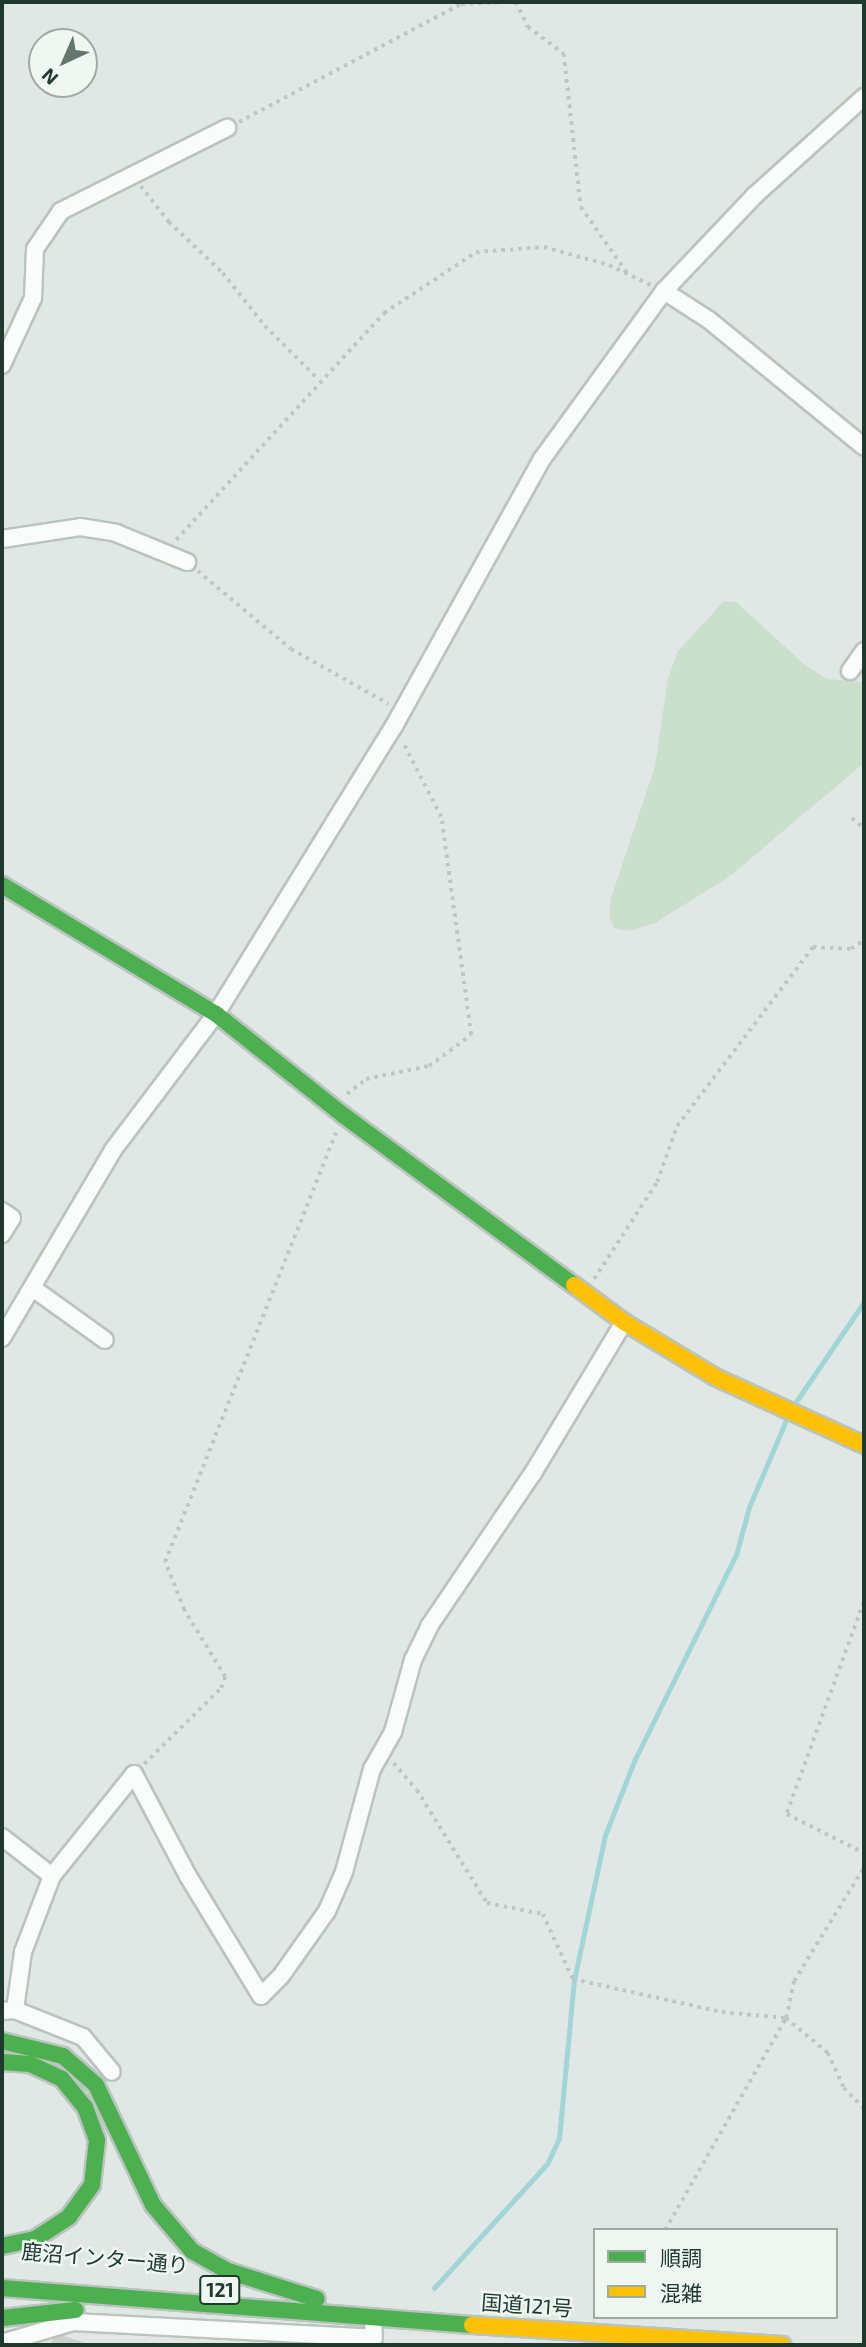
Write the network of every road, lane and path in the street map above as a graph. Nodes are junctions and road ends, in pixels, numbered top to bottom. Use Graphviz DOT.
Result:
graph roads {
  1 [pos="505,2"];
  2 [pos="516,2"];
  3 [pos="864,97"];
  4 [pos="227,128"];
  5 [pos="132,175"];
  6 [pos="629,275"];
  7 [pos="664,292"];
  8 [pos="2,365"];
  9 [pos="319,380"];
  10 [pos="864,447"];
  11 [pos="2,539"];
  12 [pos="166,552"];
  13 [pos="187,562"];
  14 [pos="864,651"];
  15 [pos="850,671"];
  16 [pos="403,712"];
  17 [pos="394,726"];
  18 [pos="852,818"];
  19 [pos="864,828"];
  20 [pos="2,885"];
  21 [pos="864,940"];
  22 [pos="216,1014"];
  23 [pos="338,1110"];
  24 [pos="2,1211"];
  25 [pos="2,1234"];
  26 [pos="34,1289"];
  27 [pos="585,1293"];
  28 [pos="624,1322"];
  29 [pos="4,1329"];
  30 [pos="106,1340"];
  31 [pos="864,1445"];
  32 [pos="864,1602"];
  33 [pos="383,1750"];
  34 [pos="134,1774"];
  35 [pos="2,1837"];
  36 [pos="864,1853"];
  37 [pos="864,1867"];
  38 [pos="52,1876"];
  39 [pos="8,2011"];
  40 [pos="786,2018"];
  41 [pos="2,2041"];
  42 [pos="2,2062"];
  43 [pos="112,2072"];
  44 [pos="864,2108"];
  45 [pos="666,2228"];
  46 [pos="2,2246"];
  47 [pos="57,2274"];
  48 [pos="2,2288"];
  49 [pos="317,2299"];
  50 [pos="194,2304"];
  51 [pos="2,2318"];
  52 [pos="373,2319"];
  53 [pos="437,2320"];
  54 [pos="229,2337"];
  55 [pos="2,2343"];
  56 [pos="782,2345"];
  1 -- 4 [label="path"];
  2 -- 6 [label="path"];
  3 -- 7 [label="street"];
  4 -- 5 [label="street"];
  5 -- 8 [label="street"];
  5 -- 9 [label="path"];
  6 -- 7 [label="path"];
  6 -- 9 [label="path"];
  7 -- 10 [label="street"];
  7 -- 16 [label="street"];
  9 -- 12 [label="path"];
  11 -- 12 [label="street"];
  12 -- 13 [label="street"];
  13 -- 16 [label="path"];
  14 -- 15 [label="street"];
  16 -- 17 [label="street"];
  17 -- 22 [label="street"];
  17 -- 23 [label="path"];
  18 -- 19 [label="path"];
  20 -- 22 [label="main road"];
  21 -- 27 [label="path"];
  22 -- 23 [label="main road"];
  22 -- 26 [label="street"];
  23 -- 27 [label="main road"];
  23 -- 34 [label="path"];
  24 -- 25 [label="street"];
  26 -- 29 [label="street"];
  26 -- 30 [label="street"];
  27 -- 28 [label="main road"];
  28 -- 31 [label="main road"];
  28 -- 33 [label="street"];
  32 -- 36 [label="path"];
  33 -- 34 [label="street"];
  33 -- 40 [label="path"];
  34 -- 38 [label="street"];
  35 -- 38 [label="street"];
  37 -- 40 [label="path"];
  38 -- 39 [label="street"];
  39 -- 43 [label="street"];
  40 -- 44 [label="path"];
  40 -- 45 [label="path"];
  41 -- 49 [label="main road"];
  42 -- 46 [label="main road"];
  47 -- 49 [label="main road, 鹿沼インター通り / 121"];
  48 -- 50 [label="main road, 鹿沼インター通り / 121"];
  49 -- 53 [label="main road, 鹿沼インター通り / 121"];
  50 -- 51 [label="main road"];
  50 -- 52 [label="main road, 鹿沼インター通り / 121"];
  52 -- 53 [label="main road, 鹿沼インター通り / 121"];
  52 -- 54 [label="street"];
  53 -- 56 [label="main road, 国道121号 / 121"];
  54 -- 55 [label="street"];
}
